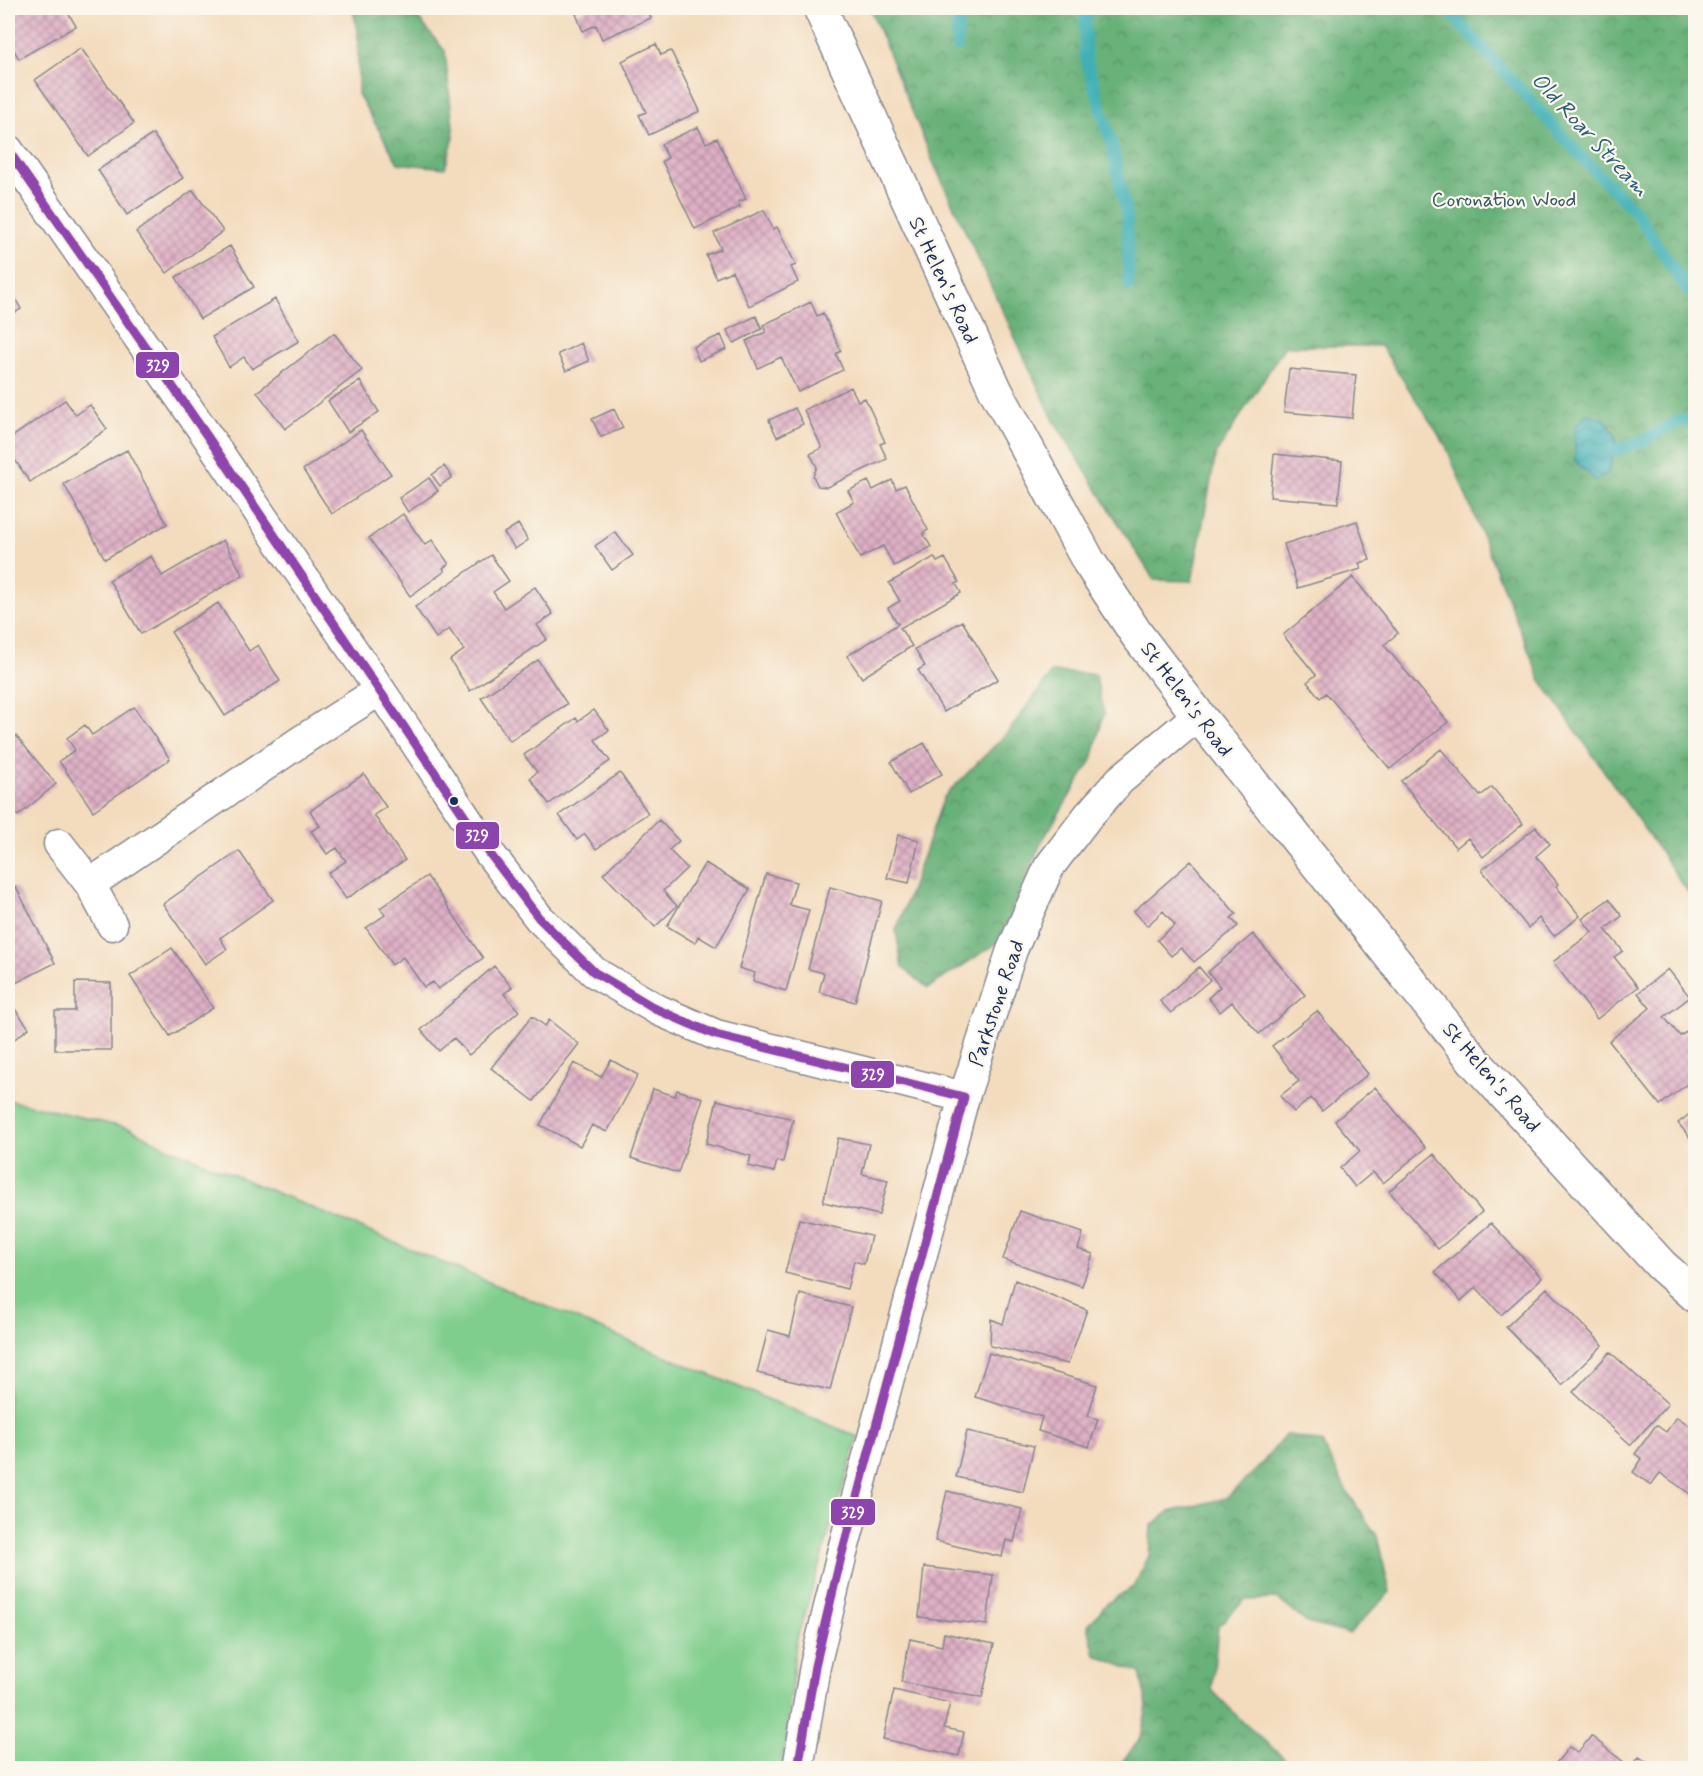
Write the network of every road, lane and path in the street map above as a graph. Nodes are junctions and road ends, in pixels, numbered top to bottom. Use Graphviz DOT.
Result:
graph roads {
  1 [pos="820,8"];
  2 [pos="8,153"];
  3 [pos="380,690"];
  4 [pos="1198,715"];
  5 [pos="59,844"];
  6 [pos="90,884"];
  7 [pos="112,925"];
  8 [pos="964,1097"];
  9 [pos="1695,1296"];
  10 [pos="798,1768"];
  1 -- 4 [label="main road, St Helen's Road"];
  2 -- 3 [label="street"];
  3 -- 6 [label="street"];
  3 -- 8 [label="street"];
  4 -- 8 [label="street, Parkstone Road"];
  4 -- 9 [label="main road, St Helen's Road"];
  5 -- 6 [label="street"];
  6 -- 7 [label="street"];
  8 -- 10 [label="street, Parkstone Road"];
}
